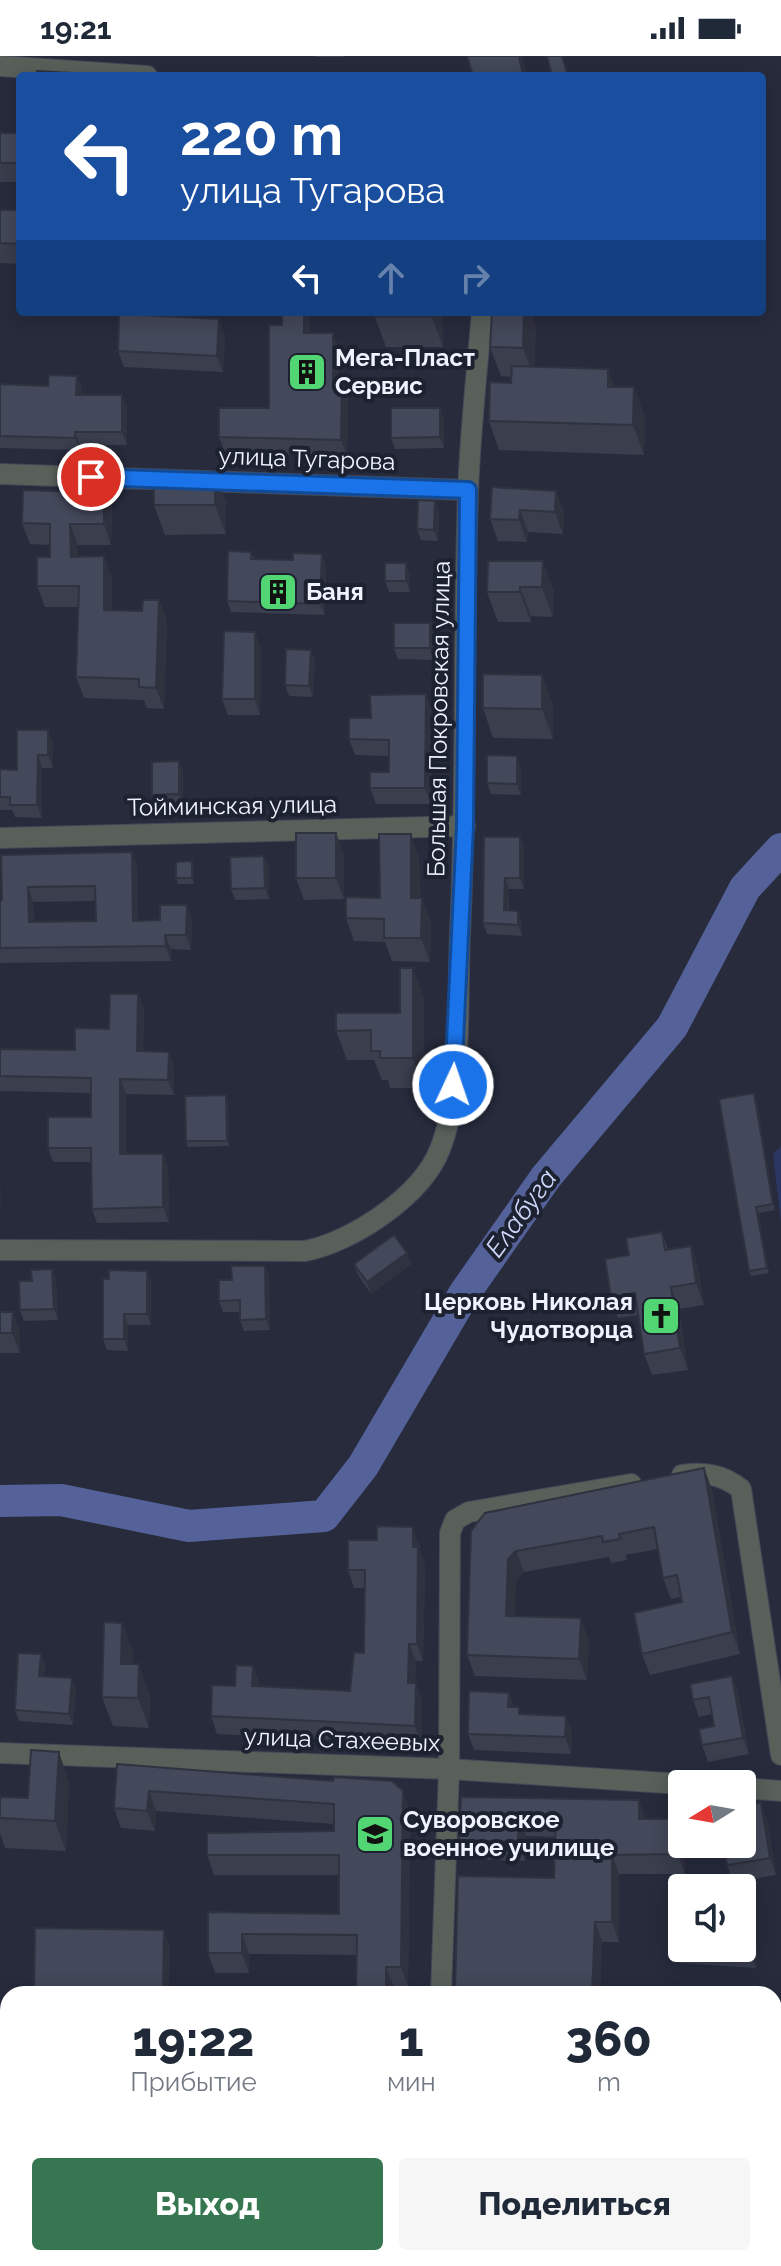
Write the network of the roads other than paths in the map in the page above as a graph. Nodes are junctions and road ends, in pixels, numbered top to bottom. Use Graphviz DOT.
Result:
graph roads {
  1 [pos="0,66"];
  2 [pos="88,72"];
  3 [pos="482,316"];
  4 [pos="0,474"];
  5 [pos="468,490"];
  6 [pos="465,826"];
  7 [pos="0,838"];
  8 [pos="0,1250"];
  9 [pos="0,1753"];
  10 [pos="781,1755"];
  11 [pos="449,1769"];
  12 [pos="668,1783"];
  13 [pos="756,1789"];
  14 [pos="781,1791"];
  15 [pos="441,1986"];
  1 -- 2 [label="street"];
  3 -- 5 [label="street, Большая Покровская улица"];
  4 -- 5 [label="street, улица Тугарова"];
  5 -- 6 [label="street, Большая Покровская улица"];
  6 -- 7 [label="street, Тойминская улица"];
  6 -- 8 [label="street, Большая Покровская улица"];
  9 -- 11 [label="street, улица Стахеевых"];
  10 -- 11 [label="street"];
  11 -- 12 [label="street, улица Стахеевых"];
  11 -- 15 [label="street"];
  13 -- 14 [label="street"];
}
